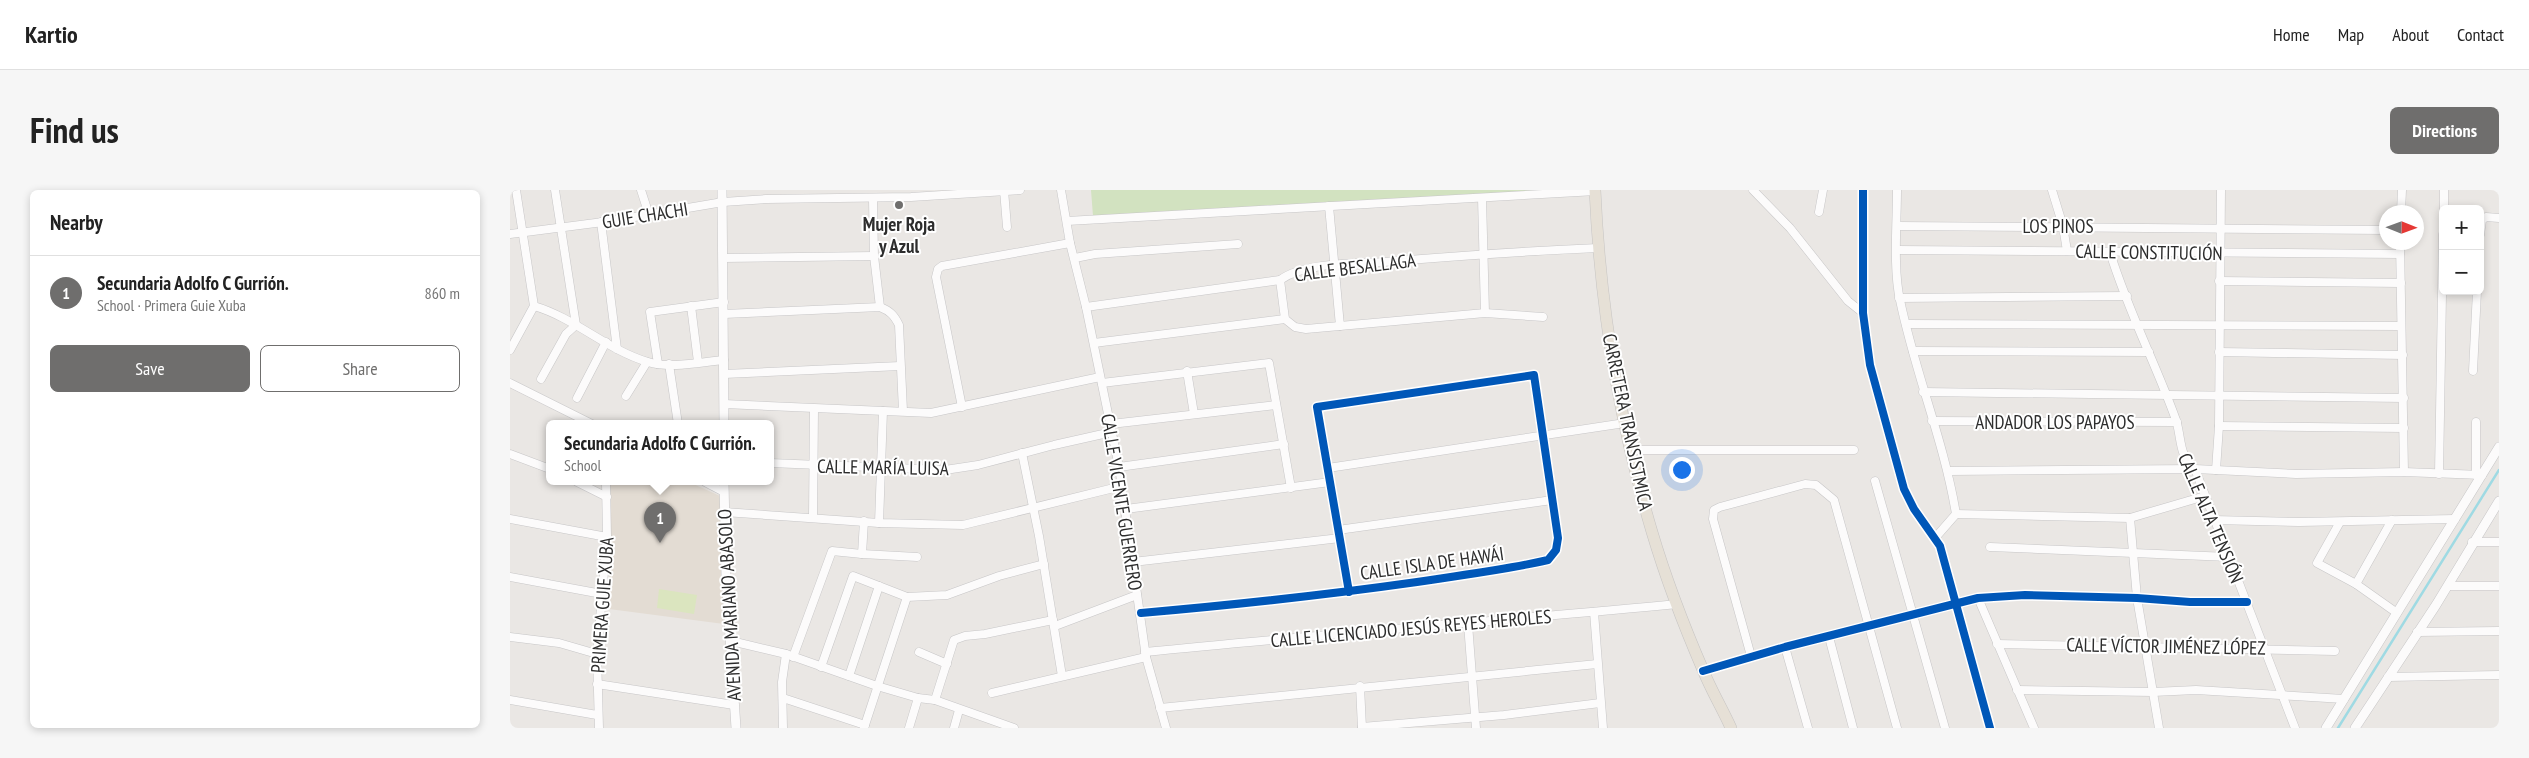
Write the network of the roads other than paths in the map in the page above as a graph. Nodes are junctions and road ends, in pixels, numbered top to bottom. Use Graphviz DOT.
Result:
graph roads {
  1 [pos="516,190"];
  2 [pos="555,190"];
  3 [pos="641,190"];
  4 [pos="722,190"];
  5 [pos="767,190"];
  6 [pos="819,190"];
  7 [pos="1020,190"];
  8 [pos="1061,190"];
  9 [pos="1596,190"];
  10 [pos="1753,190"];
  11 [pos="1823,190"];
  12 [pos="1863,190"];
  13 [pos="1897,190"];
  14 [pos="2052,190"];
  15 [pos="2221,190"];
  16 [pos="2402,190"];
  17 [pos="2444,190"];
  18 [pos="1004,191"];
  19 [pos="946,193"];
  20 [pos="858,194"];
  21 [pos="1482,198"];
  22 [pos="766,199"];
  23 [pos="819,199"];
  24 [pos="873,199"];
  25 [pos="723,202"];
  26 [pos="2401,205"];
  27 [pos="2444,205"];
  28 [pos="1329,206"];
  29 [pos="1819,212"];
  30 [pos="649,216"];
  31 [pos="2484,218"];
  32 [pos="2499,218"];
  33 [pos="1067,221"];
  34 [pos="602,222"];
  35 [pos="1897,226"];
  36 [pos="2063,226"];
  37 [pos="1007,227"];
  38 [pos="2220,227"];
  39 [pos="561,228"];
  40 [pos="2379,230"];
  41 [pos="523,232"];
  42 [pos="510,234"];
  43 [pos="1070,243"];
  44 [pos="1238,244"];
  45 [pos="1598,248"];
  46 [pos="1897,250"];
  47 [pos="2400,250"];
  48 [pos="2443,250"];
  49 [pos="2067,251"];
  50 [pos="2110,252"];
  51 [pos="1485,253"];
  52 [pos="2219,253"];
  53 [pos="2400,254"];
  54 [pos="874,256"];
  55 [pos="723,258"];
  56 [pos="1074,258"];
  57 [pos="1334,266"];
  58 [pos="1280,280"];
  59 [pos="2219,281"];
  60 [pos="2401,283"];
  61 [pos="2477,295"];
  62 [pos="2127,296"];
  63 [pos="1899,298"];
  64 [pos="724,302"];
  65 [pos="534,306"];
  66 [pos="691,306"];
  67 [pos="880,307"];
  68 [pos="1086,307"];
  69 [pos="1485,313"];
  70 [pos="1863,313"];
  71 [pos="724,314"];
  72 [pos="1543,316"];
  73 [pos="1285,319"];
  74 [pos="1906,324"];
  75 [pos="2139,324"];
  76 [pos="576,325"];
  77 [pos="2219,325"];
  78 [pos="1340,326"];
  79 [pos="2401,326"];
  80 [pos="606,342"];
  81 [pos="1094,344"];
  82 [pos="617,349"];
  83 [pos="510,350"];
  84 [pos="1913,350"];
  85 [pos="2149,352"];
  86 [pos="2219,352"];
  87 [pos="2403,355"];
  88 [pos="724,360"];
  89 [pos="647,362"];
  90 [pos="698,362"];
  91 [pos="658,364"];
  92 [pos="670,364"];
  93 [pos="900,366"];
  94 [pos="2473,371"];
  95 [pos="1188,372"];
  96 [pos="724,374"];
  97 [pos="541,379"];
  98 [pos="1101,380"];
  99 [pos="510,383"];
  100 [pos="1923,392"];
  101 [pos="2165,394"];
  102 [pos="2219,395"];
  103 [pos="626,396"];
  104 [pos="577,398"];
  105 [pos="2404,398"];
  106 [pos="724,404"];
  107 [pos="1276,405"];
  108 [pos="962,407"];
  109 [pos="814,409"];
  110 [pos="903,410"];
  111 [pos="883,411"];
  112 [pos="1194,414"];
  113 [pos="584,420"];
  114 [pos="677,420"];
  115 [pos="724,420"];
  116 [pos="1932,421"];
  117 [pos="2176,422"];
  118 [pos="2476,422"];
  119 [pos="1625,423"];
  120 [pos="2219,426"];
  121 [pos="1112,428"];
  122 [pos="2404,428"];
  123 [pos="1543,436"];
  124 [pos="1284,444"];
  125 [pos="2499,447"];
  126 [pos="1630,450"];
  127 [pos="1854,450"];
  128 [pos="1022,453"];
  129 [pos="510,454"];
  130 [pos="774,463"];
  131 [pos="814,465"];
  132 [pos="880,467"];
  133 [pos="1119,467"];
  134 [pos="546,468"];
  135 [pos="1328,468"];
  136 [pos="2195,469"];
  137 [pos="2216,470"];
  138 [pos="1949,471"];
  139 [pos="2404,472"];
  140 [pos="2439,474"];
  141 [pos="2479,475"];
  142 [pos="1875,481"];
  143 [pos="1330,482"];
  144 [pos="583,485"];
  145 [pos="606,485"];
  146 [pos="1122,486"];
  147 [pos="724,487"];
  148 [pos="1292,488"];
  149 [pos="2205,496"];
  150 [pos="607,497"];
  151 [pos="1552,500"];
  152 [pos="2499,501"];
  153 [pos="1034,508"];
  154 [pos="1126,509"];
  155 [pos="724,512"];
  156 [pos="1956,514"];
  157 [pos="813,518"];
  158 [pos="2130,518"];
  159 [pos="510,519"];
  160 [pos="2455,519"];
  161 [pos="2213,520"];
  162 [pos="2392,520"];
  163 [pos="864,521"];
  164 [pos="2340,522"];
  165 [pos="879,523"];
  166 [pos="1339,534"];
  167 [pos="607,537"];
  168 [pos="1936,538"];
  169 [pos="2472,542"];
  170 [pos="2499,542"];
  171 [pos="1990,547"];
  172 [pos="862,554"];
  173 [pos="2133,554"];
  174 [pos="917,557"];
  175 [pos="2229,557"];
  176 [pos="1133,562"];
  177 [pos="1044,564"];
  178 [pos="510,577"];
  179 [pos="2356,584"];
  180 [pos="879,586"];
  181 [pos="2448,586"];
  182 [pos="2499,586"];
  183 [pos="1349,592"];
  184 [pos="602,594"];
  185 [pos="1137,595"];
  186 [pos="907,596"];
  187 [pos="1978,598"];
  188 [pos="2137,598"];
  189 [pos="2246,602"];
  190 [pos="1677,604"];
  191 [pos="1956,604"];
  192 [pos="1594,612"];
  193 [pos="1141,613"];
  194 [pos="2397,613"];
  195 [pos="1913,615"];
  196 [pos="1054,623"];
  197 [pos="1468,624"];
  198 [pos="1868,626"];
  199 [pos="2499,631"];
  200 [pos="2417,632"];
  201 [pos="510,637"];
  202 [pos="1829,637"];
  203 [pos="731,641"];
  204 [pos="1997,644"];
  205 [pos="1785,646"];
  206 [pos="2146,647"];
  207 [pos="2265,648"];
  208 [pos="2335,651"];
  209 [pos="919,652"];
  210 [pos="597,654"];
  211 [pos="1146,654"];
  212 [pos="789,655"];
  213 [pos="1751,656"];
  214 [pos="947,664"];
  215 [pos="1597,664"];
  216 [pos="822,667"];
  217 [pos="1703,671"];
  218 [pos="1471,675"];
  219 [pos="2499,675"];
  220 [pos="849,676"];
  221 [pos="1062,676"];
  222 [pos="2388,677"];
  223 [pos="597,684"];
  224 [pos="877,686"];
  225 [pos="1360,686"];
  226 [pos="2018,690"];
  227 [pos="2153,692"];
  228 [pos="992,693"];
  229 [pos="2283,695"];
  230 [pos="783,698"];
  231 [pos="918,698"];
  232 [pos="2344,699"];
  233 [pos="510,700"];
  234 [pos="935,700"];
  235 [pos="1600,703"];
  236 [pos="734,705"];
  237 [pos="1160,708"];
  238 [pos="960,710"];
  239 [pos="597,715"];
  240 [pos="1476,717"];
  241 [pos="864,726"];
  242 [pos="999,726"];
  243 [pos="599,728"];
  244 [pos="736,728"];
  245 [pos="783,728"];
  246 [pos="909,728"];
  247 [pos="954,728"];
  248 [pos="1014,728"];
  249 [pos="1166,728"];
  250 [pos="1362,728"];
  251 [pos="1476,728"];
  252 [pos="1603,728"];
  253 [pos="1731,728"];
  254 [pos="1808,728"];
  255 [pos="1853,728"];
  256 [pos="1898,728"];
  257 [pos="1945,728"];
  258 [pos="1990,728"];
  259 [pos="2034,728"];
  260 [pos="2159,728"];
  261 [pos="2295,728"];
  262 [pos="2326,728"];
  263 [pos="2355,728"];
  1 -- 41 [label="street"];
  2 -- 39 [label="street"];
  3 -- 30 [label="street"];
  4 -- 25 [label="street"];
  5 -- 22 [label="street"];
  6 -- 23 [label="street"];
  7 -- 18 [label="street, GUIE CHACHI"];
  8 -- 33 [label="street"];
  9 -- 21 [label="street"];
  9 -- 45 [label="main road, CARRETERA TRANSISTMICA"];
  10 -- 70 [label="street"];
  11 -- 29 [label="street"];
  12 -- 70 [label="street"];
  13 -- 35 [label="street"];
  14 -- 36 [label="street"];
  15 -- 38 [label="street"];
  16 -- 26 [label="street"];
  17 -- 27 [label="street"];
  18 -- 19 [label="street, GUIE CHACHI"];
  18 -- 37 [label="street"];
  19 -- 24 [label="street, GUIE CHACHI"];
  20 -- 23 [label="street, GUIE CHACHI"];
  20 -- 24 [label="street, GUIE CHACHI"];
  21 -- 28 [label="street"];
  21 -- 51 [label="street"];
  22 -- 23 [label="street, GUIE CHACHI"];
  22 -- 25 [label="street, GUIE CHACHI"];
  24 -- 54 [label="street"];
  25 -- 30 [label="street, GUIE CHACHI"];
  25 -- 55 [label="street"];
  28 -- 33 [label="street"];
  28 -- 57 [label="street"];
  30 -- 34 [label="street, GUIE CHACHI"];
  31 -- 32 [label="street"];
  33 -- 43 [label="street"];
  34 -- 39 [label="street, GUIE CHACHI"];
  34 -- 82 [label="street"];
  35 -- 36 [label="street, LOS PINOS"];
  35 -- 46 [label="street"];
  36 -- 38 [label="street, LOS PINOS"];
  36 -- 49 [label="street"];
  38 -- 40 [label="street, LOS PINOS"];
  38 -- 52 [label="street"];
  39 -- 41 [label="street, GUIE CHACHI"];
  39 -- 76 [label="street"];
  41 -- 42 [label="street, GUIE CHACHI"];
  41 -- 65 [label="street"];
  43 -- 56 [label="street"];
  43 -- 108 [label="street"];
  44 -- 56 [label="street"];
  45 -- 51 [label="street, CALLE BESALLAGA"];
  45 -- 119 [label="main road, CARRETERA TRANSISTMICA"];
  46 -- 49 [label="street, CALLE CONSTITUCIÓN"];
  46 -- 63 [label="street"];
  47 -- 53 [label="street"];
  48 -- 140 [label="street"];
  49 -- 50 [label="street, CALLE CONSTITUCIÓN"];
  50 -- 52 [label="street, CALLE CONSTITUCIÓN"];
  50 -- 62 [label="street, CALLE ALTA TENSIÓN"];
  51 -- 57 [label="street, CALLE BESALLAGA"];
  51 -- 69 [label="street"];
  52 -- 53 [label="street, CALLE CONSTITUCIÓN"];
  52 -- 59 [label="street"];
  53 -- 60 [label="street"];
  54 -- 55 [label="street"];
  54 -- 67 [label="street"];
  55 -- 64 [label="street"];
  56 -- 68 [label="street"];
  57 -- 58 [label="street, CALLE BESALLAGA"];
  57 -- 78 [label="street"];
  58 -- 68 [label="street, CALLE BESALLAGA"];
  58 -- 73 [label="street"];
  59 -- 60 [label="street"];
  59 -- 77 [label="street"];
  60 -- 79 [label="street"];
  61 -- 94 [label="street"];
  62 -- 63 [label="street"];
  62 -- 75 [label="street, CALLE ALTA TENSIÓN"];
  63 -- 74 [label="street"];
  64 -- 66 [label="street"];
  64 -- 71 [label="street"];
  65 -- 76 [label="street"];
  65 -- 83 [label="street"];
  66 -- 90 [label="street"];
  66 -- 91 [label="street"];
  67 -- 71 [label="street"];
  67 -- 93 [label="street"];
  68 -- 81 [label="street"];
  69 -- 72 [label="street"];
  69 -- 78 [label="street"];
  70 -- 168 [label="street"];
  71 -- 88 [label="street"];
  73 -- 78 [label="street"];
  73 -- 81 [label="street"];
  74 -- 75 [label="street"];
  74 -- 84 [label="street"];
  75 -- 77 [label="street"];
  75 -- 85 [label="street, CALLE ALTA TENSIÓN"];
  76 -- 80 [label="street"];
  76 -- 97 [label="street"];
  77 -- 79 [label="street"];
  77 -- 86 [label="street"];
  79 -- 87 [label="street"];
  80 -- 82 [label="street"];
  80 -- 104 [label="street"];
  81 -- 98 [label="street"];
  82 -- 89 [label="street"];
  84 -- 85 [label="street"];
  84 -- 100 [label="street"];
  85 -- 101 [label="street, CALLE ALTA TENSIÓN"];
  86 -- 87 [label="street"];
  86 -- 102 [label="street"];
  87 -- 105 [label="street"];
  88 -- 90 [label="street"];
  88 -- 96 [label="street"];
  89 -- 91 [label="street"];
  89 -- 103 [label="street"];
  90 -- 92 [label="street"];
  91 -- 92 [label="street"];
  92 -- 114 [label="street"];
  93 -- 96 [label="street"];
  93 -- 110 [label="street"];
  95 -- 98 [label="street"];
  95 -- 107 [label="street"];
  95 -- 112 [label="street"];
  96 -- 106 [label="street"];
  98 -- 108 [label="street"];
  98 -- 121 [label="street, CALLE VICENTE GUERRERO"];
  99 -- 113 [label="street"];
  100 -- 101 [label="street"];
  100 -- 116 [label="street"];
  101 -- 102 [label="street"];
  101 -- 117 [label="street, CALLE ALTA TENSIÓN"];
  102 -- 105 [label="street"];
  102 -- 120 [label="street"];
  105 -- 122 [label="street"];
  106 -- 109 [label="street"];
  106 -- 115 [label="street"];
  107 -- 112 [label="street, CALLE MARÍA LUISA"];
  107 -- 124 [label="street"];
  108 -- 110 [label="street"];
  109 -- 111 [label="street"];
  109 -- 131 [label="street"];
  110 -- 111 [label="street"];
  111 -- 132 [label="street"];
  112 -- 121 [label="street, CALLE MARÍA LUISA"];
  116 -- 117 [label="street, ANDADOR LOS PAPAYOS"];
  116 -- 138 [label="street"];
  117 -- 136 [label="street, CALLE ALTA TENSIÓN"];
  118 -- 141 [label="street"];
  119 -- 123 [label="street"];
  119 -- 126 [label="main road, CARRETERA TRANSISTMICA"];
  120 -- 122 [label="street"];
  120 -- 137 [label="street"];
  121 -- 128 [label="street, CALLE MARÍA LUISA"];
  121 -- 133 [label="street, CALLE VICENTE GUERRERO"];
  122 -- 139 [label="street"];
  123 -- 135 [label="street"];
  123 -- 135 [label="street"];
  123 -- 151 [label="street"];
  124 -- 133 [label="street"];
  124 -- 148 [label="street"];
  125 -- 141 [label="street"];
  126 -- 127 [label="street"];
  126 -- 190 [label="main road, CARRETERA TRANSISTMICA"];
  128 -- 132 [label="street, CALLE MARÍA LUISA"];
  128 -- 153 [label="street"];
  129 -- 134 [label="street"];
  130 -- 131 [label="street, CALLE MARÍA LUISA"];
  131 -- 132 [label="street, CALLE MARÍA LUISA"];
  131 -- 157 [label="street"];
  132 -- 165 [label="street"];
  133 -- 146 [label="street, CALLE VICENTE GUERRERO"];
  135 -- 143 [label="street"];
  136 -- 137 [label="street"];
  136 -- 138 [label="street"];
  136 -- 149 [label="street, CALLE ALTA TENSIÓN"];
  137 -- 139 [label="street"];
  138 -- 156 [label="street"];
  139 -- 140 [label="street"];
  140 -- 141 [label="street"];
  141 -- 160 [label="street"];
  142 -- 195 [label="street"];
  143 -- 148 [label="street"];
  143 -- 166 [label="street"];
  144 -- 150 [label="street"];
  145 -- 150 [label="street, PRIMERA GUIE XUBA"];
  146 -- 153 [label="street"];
  146 -- 154 [label="street, CALLE VICENTE GUERRERO"];
  147 -- 155 [label="street, AVENIDA MARIANO ABASOLO"];
  148 -- 154 [label="street"];
  149 -- 158 [label="street"];
  149 -- 161 [label="street, CALLE ALTA TENSIÓN"];
  150 -- 167 [label="street, PRIMERA GUIE XUBA"];
  151 -- 166 [label="street"];
  151 -- 183 [label="street, CALLE ISLA DE HAWÁI"];
  152 -- 169 [label="street"];
  153 -- 165 [label="street"];
  153 -- 177 [label="street"];
  154 -- 176 [label="street, CALLE VICENTE GUERRERO"];
  155 -- 157 [label="street"];
  155 -- 203 [label="street, AVENIDA MARIANO ABASOLO"];
  156 -- 158 [label="street"];
  156 -- 168 [label="street"];
  157 -- 163 [label="street"];
  158 -- 173 [label="street"];
  159 -- 167 [label="street"];
  160 -- 162 [label="street"];
  160 -- 194 [label="street"];
  161 -- 164 [label="street"];
  161 -- 175 [label="street, CALLE ALTA TENSIÓN"];
  162 -- 164 [label="street"];
  162 -- 179 [label="street"];
  163 -- 165 [label="street"];
  163 -- 172 [label="street"];
  164 -- 179 [label="street"];
  166 -- 176 [label="street"];
  166 -- 183 [label="street"];
  167 -- 184 [label="street, PRIMERA GUIE XUBA"];
  168 -- 191 [label="street"];
  169 -- 170 [label="street"];
  169 -- 181 [label="street"];
  171 -- 173 [label="street"];
  172 -- 174 [label="street"];
  172 -- 212 [label="street"];
  173 -- 175 [label="street"];
  173 -- 188 [label="street"];
  175 -- 189 [label="street, CALLE ALTA TENSIÓN"];
  176 -- 185 [label="street, CALLE VICENTE GUERRERO"];
  177 -- 186 [label="street"];
  177 -- 196 [label="street"];
  178 -- 184 [label="street"];
  179 -- 194 [label="street"];
  180 -- 186 [label="street"];
  180 -- 216 [label="street"];
  180 -- 220 [label="street"];
  181 -- 182 [label="street"];
  181 -- 200 [label="street"];
  183 -- 193 [label="street, CALLE ISLA DE HAWÁI"];
  184 -- 210 [label="street, PRIMERA GUIE XUBA"];
  185 -- 193 [label="street, CALLE VICENTE GUERRERO"];
  185 -- 196 [label="street"];
  186 -- 224 [label="street"];
  187 -- 188 [label="street"];
  187 -- 191 [label="street"];
  187 -- 204 [label="street"];
  188 -- 189 [label="street"];
  188 -- 206 [label="street"];
  189 -- 207 [label="street, CALLE ALTA TENSIÓN"];
  190 -- 192 [label="street, CALLE LICENCIADO JESÚS REYES HEROLES"];
  190 -- 217 [label="main road, CARRETERA TRANSISTMICA"];
  191 -- 195 [label="street"];
  191 -- 258 [label="street"];
  192 -- 197 [label="street, CALLE LICENCIADO JESÚS REYES HEROLES"];
  192 -- 215 [label="street"];
  193 -- 211 [label="street, CALLE VICENTE GUERRERO"];
  194 -- 232 [label="street"];
  195 -- 198 [label="street"];
  195 -- 257 [label="street"];
  196 -- 214 [label="street"];
  196 -- 221 [label="street"];
  197 -- 211 [label="street, CALLE LICENCIADO JESÚS REYES HEROLES"];
  197 -- 218 [label="street"];
  198 -- 202 [label="street"];
  198 -- 213 [label="street"];
  198 -- 256 [label="street"];
  199 -- 200 [label="street"];
  200 -- 222 [label="street"];
  201 -- 210 [label="street"];
  202 -- 205 [label="street"];
  202 -- 255 [label="street"];
  203 -- 212 [label="street"];
  203 -- 236 [label="street, AVENIDA MARIANO ABASOLO"];
  204 -- 206 [label="street, CALLE VÍCTOR JIMÉNEZ LÓPEZ"];
  204 -- 226 [label="street"];
  205 -- 213 [label="street"];
  205 -- 254 [label="street"];
  206 -- 207 [label="street, CALLE VÍCTOR JIMÉNEZ LÓPEZ"];
  206 -- 227 [label="street"];
  207 -- 208 [label="street, CALLE VÍCTOR JIMÉNEZ LÓPEZ"];
  207 -- 229 [label="street, CALLE ALTA TENSIÓN"];
  209 -- 214 [label="street"];
  210 -- 223 [label="street, PRIMERA GUIE XUBA"];
  211 -- 221 [label="street, CALLE LICENCIADO JESÚS REYES HEROLES"];
  211 -- 237 [label="street, CALLE VICENTE GUERRERO"];
  212 -- 216 [label="street"];
  212 -- 230 [label="street"];
  213 -- 217 [label="street"];
  214 -- 234 [label="street"];
  215 -- 218 [label="street"];
  215 -- 235 [label="street"];
  216 -- 220 [label="street"];
  217 -- 253 [label="main road, CARRETERA TRANSISTMICA"];
  218 -- 225 [label="street"];
  218 -- 240 [label="street"];
  219 -- 222 [label="street"];
  220 -- 224 [label="street"];
  221 -- 228 [label="street, CALLE LICENCIADO JESÚS REYES HEROLES"];
  222 -- 263 [label="street"];
  223 -- 236 [label="street"];
  223 -- 239 [label="street, PRIMERA GUIE XUBA"];
  224 -- 231 [label="street"];
  224 -- 241 [label="street"];
  225 -- 237 [label="street"];
  225 -- 250 [label="street"];
  226 -- 227 [label="street"];
  226 -- 259 [label="street"];
  227 -- 229 [label="street"];
  227 -- 260 [label="street"];
  229 -- 232 [label="street"];
  229 -- 261 [label="street, CALLE ALTA TENSIÓN"];
  230 -- 241 [label="street"];
  230 -- 245 [label="street"];
  231 -- 234 [label="street"];
  231 -- 246 [label="street"];
  232 -- 262 [label="street"];
  233 -- 239 [label="street"];
  234 -- 238 [label="street"];
  235 -- 240 [label="street"];
  235 -- 252 [label="street"];
  236 -- 244 [label="street, AVENIDA MARIANO ABASOLO"];
  237 -- 249 [label="street, CALLE VICENTE GUERRERO"];
  238 -- 242 [label="street"];
  238 -- 247 [label="street"];
  239 -- 243 [label="street, PRIMERA GUIE XUBA"];
  240 -- 250 [label="street"];
  240 -- 251 [label="street"];
  242 -- 248 [label="street"];
}
